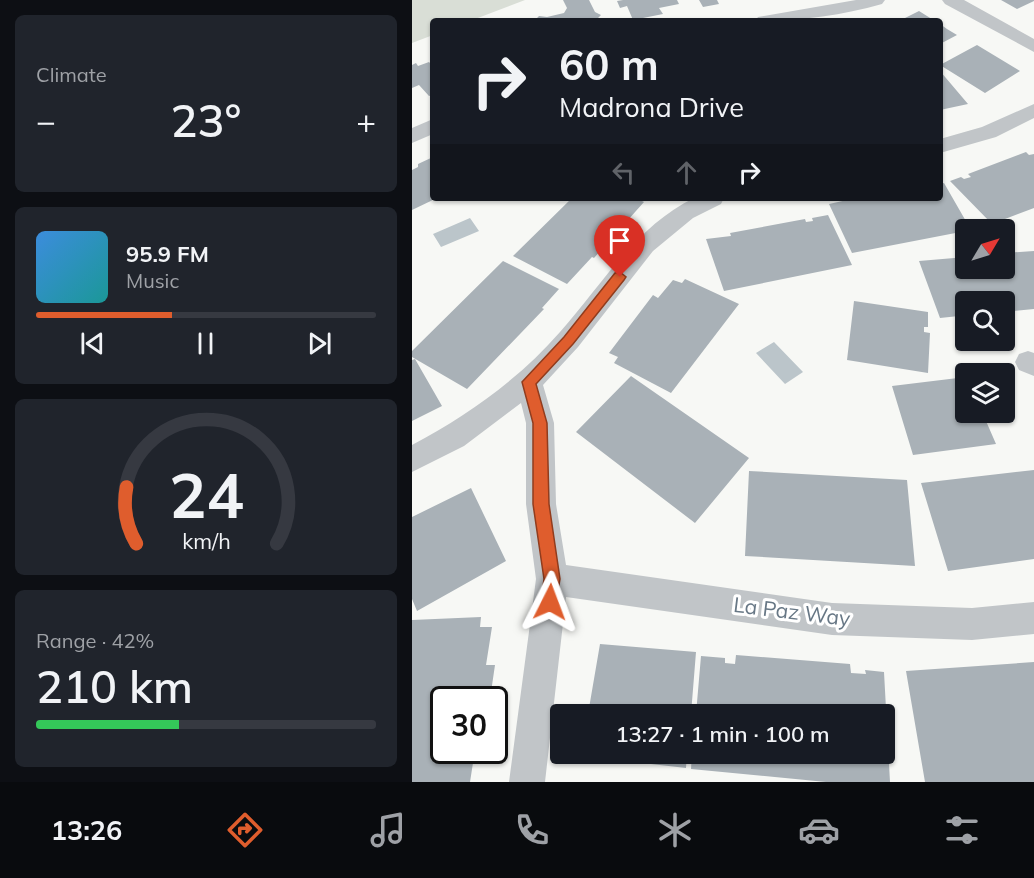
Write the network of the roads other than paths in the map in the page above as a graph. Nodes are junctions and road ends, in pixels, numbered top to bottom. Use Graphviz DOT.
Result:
graph roads {
  1 [pos="876,0"];
  2 [pos="951,0"];
  3 [pos="783,18"];
  4 [pos="1033,47"];
  5 [pos="1033,110"];
  6 [pos="430,127"];
  7 [pos="412,136"];
  8 [pos="943,146"];
  9 [pos="707,201"];
  10 [pos="529,382"];
  11 [pos="412,459"];
  12 [pos="552,579"];
  13 [pos="1033,618"];
  14 [pos="527,782"];
  1 -- 3 [label="street"];
  2 -- 4 [label="street"];
  5 -- 8 [label="street"];
  6 -- 7 [label="street"];
  9 -- 10 [label="street"];
  10 -- 11 [label="street"];
  10 -- 12 [label="street"];
  12 -- 13 [label="street, La Paz Way"];
  12 -- 14 [label="street"];
}
